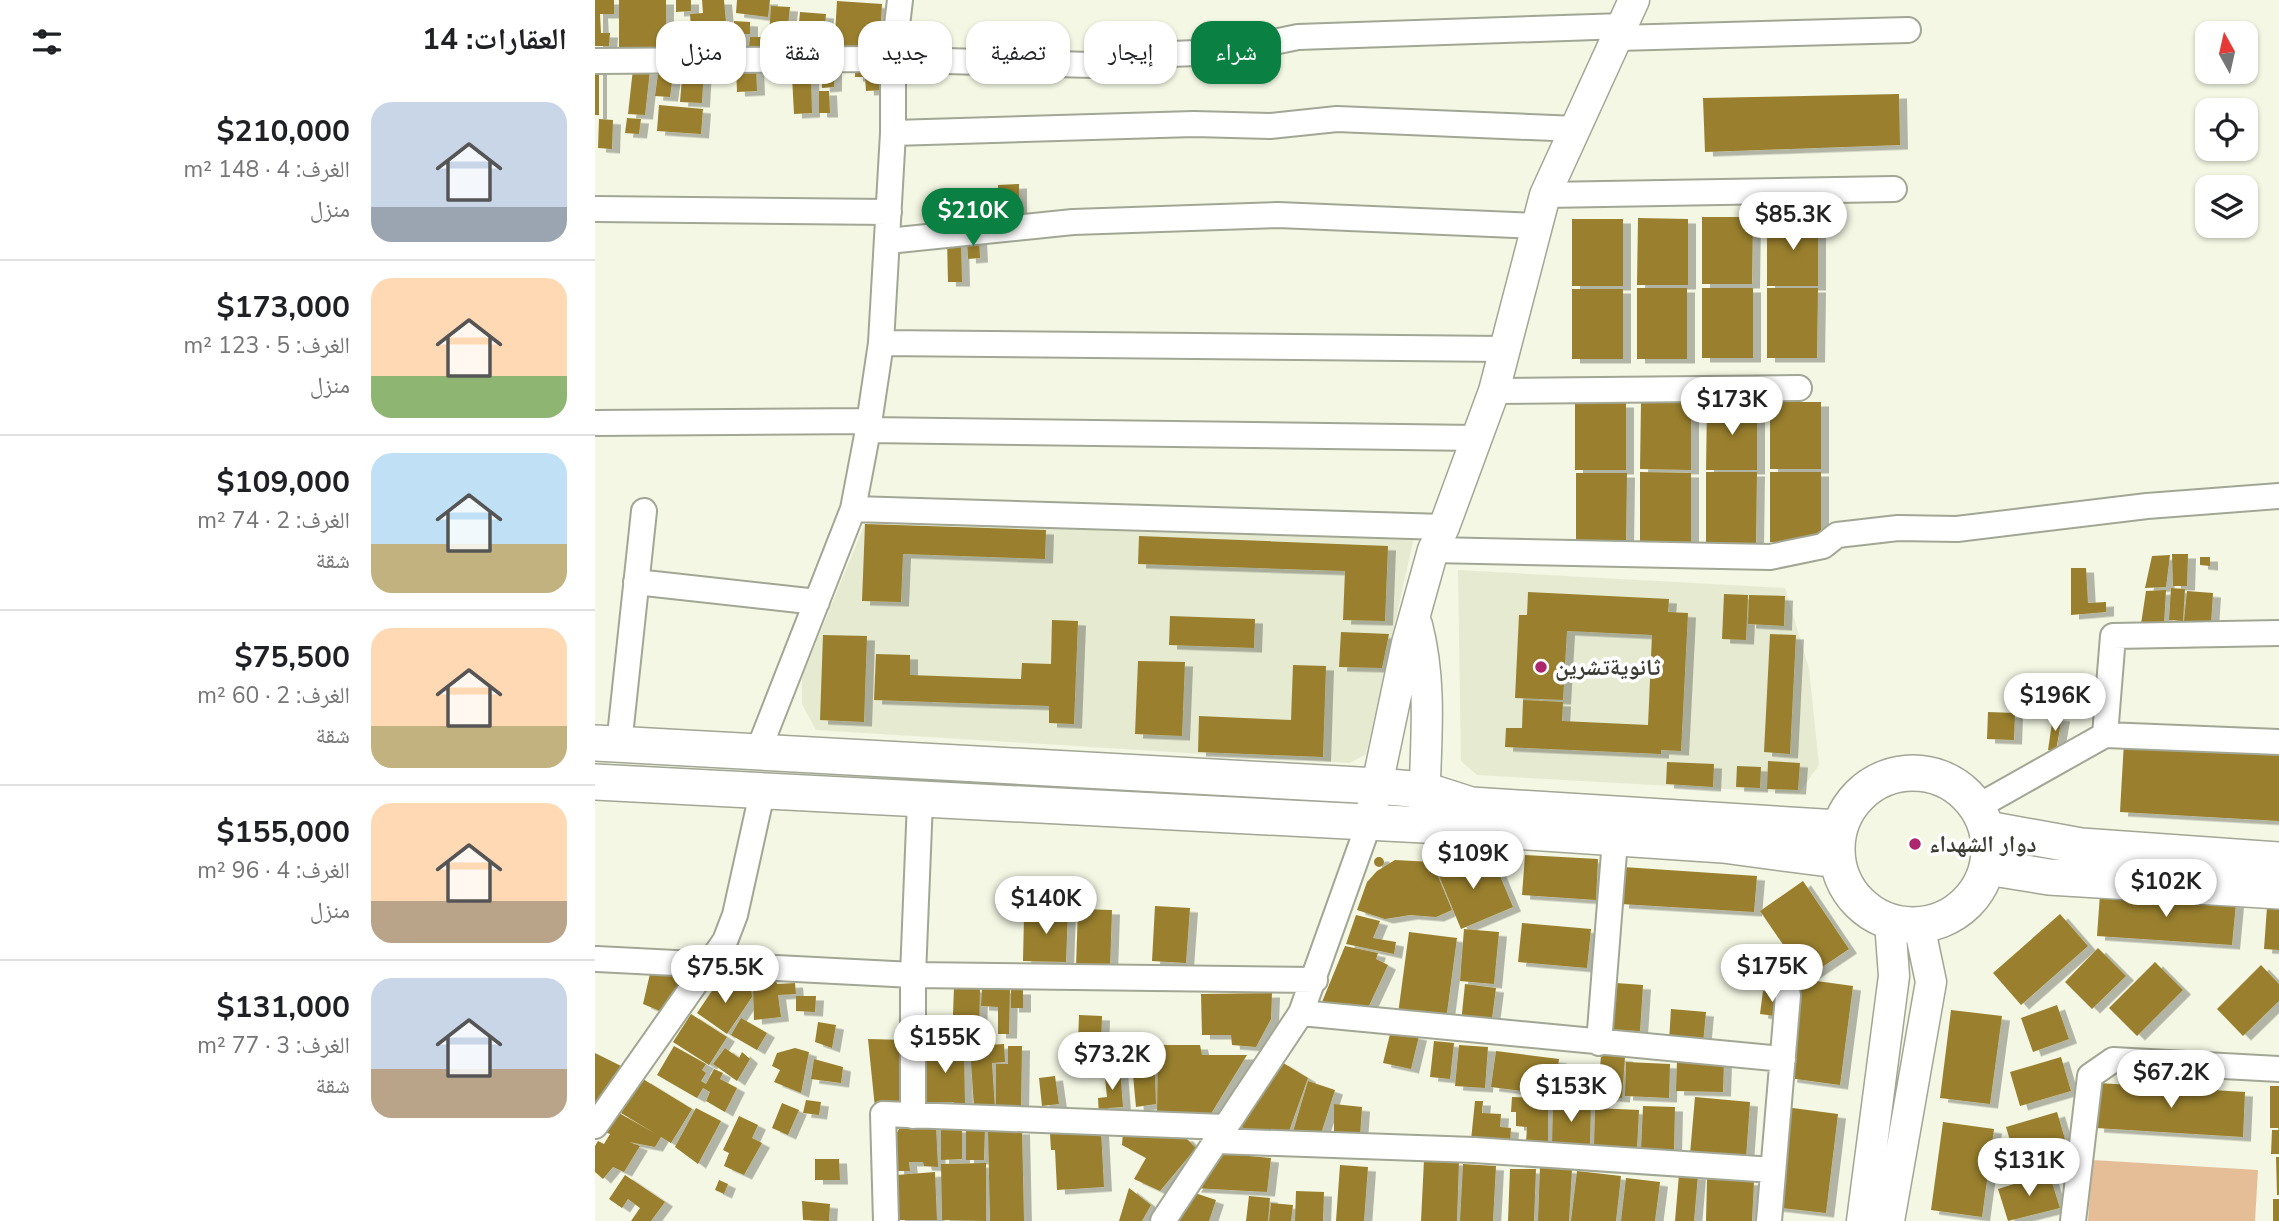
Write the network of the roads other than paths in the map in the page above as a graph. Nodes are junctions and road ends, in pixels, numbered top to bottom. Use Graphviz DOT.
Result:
graph roads {
  1 [pos="900,0"];
  2 [pos="898,21"];
  3 [pos="1625,21"];
  4 [pos="1908,30"];
  5 [pos="858,59"];
  6 [pos="595,61"];
  7 [pos="952,61"];
  8 [pos="893,84"];
  9 [pos="1577,129"];
  10 [pos="893,133"];
  11 [pos="1894,189"];
  12 [pos="1545,195"];
  13 [pos="595,209"];
  14 [pos="889,212"];
  15 [pos="1537,226"];
  16 [pos="888,241"];
  17 [pos="881,343"];
  18 [pos="1505,349"];
  19 [pos="1799,388"];
  20 [pos="1494,391"];
  21 [pos="595,423"];
  22 [pos="868,426"];
  23 [pos="1477,438"];
  24 [pos="2279,496"];
  25 [pos="853,509"];
  26 [pos="644,511"];
  27 [pos="1438,538"];
  28 [pos="636,582"];
  29 [pos="817,601"];
  30 [pos="1415,618"];
  31 [pos="2279,633"];
  32 [pos="2105,734"];
  33 [pos="2279,742"];
  34 [pos="607,744"];
  35 [pos="757,754"];
  36 [pos="595,782"];
  37 [pos="1377,786"];
  38 [pos="1424,790"];
  39 [pos="762,793"];
  40 [pos="920,801"];
  41 [pos="1982,818"];
  42 [pos="1369,823"];
  43 [pos="1424,825"];
  44 [pos="1615,840"];
  45 [pos="1838,844"];
  46 [pos="2279,860"];
  47 [pos="1987,867"];
  48 [pos="2279,891"];
  49 [pos="1905,923"];
  50 [pos="597,959"];
  51 [pos="708,964"];
  52 [pos="913,975"];
  53 [pos="1315,980"];
  54 [pos="1789,995"];
  55 [pos="1301,1013"];
  56 [pos="1599,1043"];
  57 [pos="1783,1059"];
  58 [pos="2279,1069"];
  59 [pos="913,1116"];
  60 [pos="595,1126"];
  61 [pos="1221,1134"];
  62 [pos="1773,1170"];
  63 [pos="886,1221"];
  64 [pos="1163,1221"];
  65 [pos="1769,1221"];
  66 [pos="1862,1221"];
  67 [pos="1889,1221"];
  68 [pos="2073,1221"];
  1 -- 2 [label="street"];
  3 -- 4 [label="street"];
  3 -- 7 [label="street"];
  3 -- 9 [label="street"];
  5 -- 6 [label="street"];
  8 -- 10 [label="street"];
  9 -- 10 [label="street"];
  9 -- 12 [label="street"];
  10 -- 14 [label="street"];
  11 -- 12 [label="street"];
  12 -- 15 [label="street"];
  13 -- 14 [label="street"];
  14 -- 16 [label="street"];
  15 -- 16 [label="street"];
  15 -- 18 [label="street"];
  16 -- 17 [label="street"];
  17 -- 18 [label="street"];
  17 -- 22 [label="street"];
  18 -- 20 [label="street"];
  19 -- 20 [label="street"];
  20 -- 23 [label="street"];
  21 -- 22 [label="street"];
  22 -- 23 [label="street"];
  22 -- 25 [label="street"];
  23 -- 27 [label="street"];
  24 -- 27 [label="street"];
  25 -- 27 [label="street"];
  25 -- 29 [label="street"];
  26 -- 28 [label="street"];
  27 -- 30 [label="street"];
  28 -- 29 [label="street"];
  28 -- 34 [label="street"];
  29 -- 35 [label="street"];
  30 -- 37 [label="street"];
  30 -- 38 [label="street"];
  31 -- 32 [label="street"];
  32 -- 33 [label="street"];
  32 -- 41 [label="street"];
  34 -- 35 [label="main road"];
  35 -- 37 [label="main road"];
  36 -- 39 [label="main road"];
  37 -- 38 [label="main road"];
  37 -- 42 [label="street"];
  38 -- 43 [label="street"];
  38 -- 45 [label="main road"];
  39 -- 40 [label="main road"];
  39 -- 51 [label="street"];
  40 -- 42 [label="main road"];
  40 -- 52 [label="street"];
  41 -- 45 [label="main road"];
  41 -- 46 [label="main road"];
  41 -- 47 [label="main road"];
  42 -- 43 [label="main road"];
  42 -- 53 [label="street"];
  43 -- 44 [label="main road"];
  44 -- 45 [label="main road"];
  44 -- 56 [label="street"];
  45 -- 49 [label="main road"];
  47 -- 48 [label="main road"];
  47 -- 49 [label="main road"];
  49 -- 66 [label="street"];
  49 -- 67 [label="street"];
  50 -- 51 [label="street"];
  51 -- 52 [label="street"];
  51 -- 60 [label="street"];
  52 -- 53 [label="street"];
  52 -- 59 [label="street"];
  53 -- 55 [label="street"];
  54 -- 57 [label="street"];
  55 -- 56 [label="street"];
  55 -- 61 [label="street"];
  56 -- 57 [label="street"];
  57 -- 62 [label="street"];
  58 -- 68 [label="street"];
  59 -- 61 [label="street"];
  59 -- 63 [label="street"];
  61 -- 62 [label="street"];
  61 -- 64 [label="street"];
  62 -- 65 [label="street"];
}
